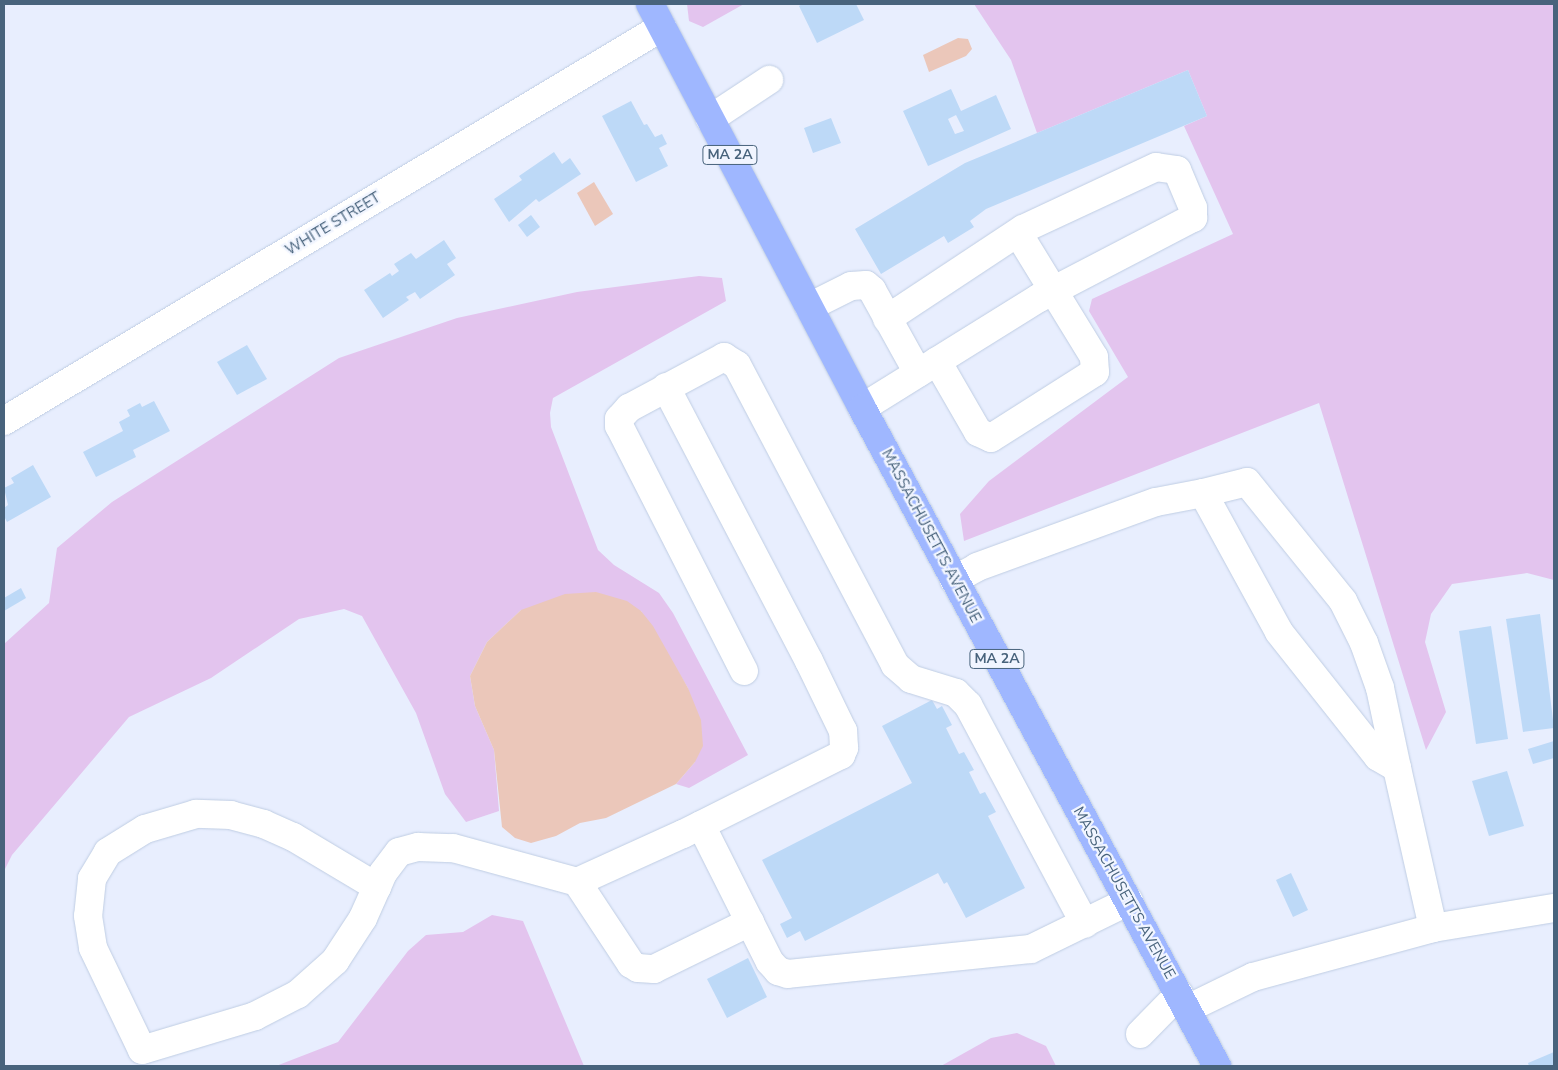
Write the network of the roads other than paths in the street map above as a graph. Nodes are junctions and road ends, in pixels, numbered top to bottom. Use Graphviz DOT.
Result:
graph roads {
  1 [pos="656,15"];
  2 [pos="769,80"];
  3 [pos="710,119"];
  4 [pos="1018,232"];
  5 [pos="1054,290"];
  6 [pos="809,307"];
  7 [pos="886,319"];
  8 [pos="928,367"];
  9 [pos="666,387"];
  10 [pos="862,408"];
  11 [pos="4,421"];
  12 [pos="1203,493"];
  13 [pos="954,580"];
  14 [pos="744,672"];
  15 [pos="1397,768"];
  16 [pos="701,825"];
  17 [pos="577,882"];
  18 [pos="377,887"];
  19 [pos="1128,901"];
  20 [pos="1554,908"];
  21 [pos="750,922"];
  22 [pos="1085,924"];
  23 [pos="1433,928"];
  24 [pos="1183,1002"];
  25 [pos="1140,1034"];
  26 [pos="1218,1066"];
  1 -- 3 [label="main road, MASSACHUSETTS AVENUE / MA 2A"];
  1 -- 11 [label="street, WHITE STREET"];
  2 -- 3 [label="street"];
  3 -- 6 [label="main road, MASSACHUSETTS AVENUE / MA 2A"];
  4 -- 5 [label="street"];
  4 -- 5 [label="street"];
  4 -- 7 [label="street"];
  5 -- 8 [label="street"];
  5 -- 8 [label="street"];
  6 -- 7 [label="street"];
  6 -- 10 [label="main road, MASSACHUSETTS AVENUE / MA 2A"];
  7 -- 8 [label="street"];
  8 -- 10 [label="street"];
  9 -- 14 [label="street"];
  9 -- 16 [label="street"];
  9 -- 22 [label="street"];
  10 -- 13 [label="main road, MASSACHUSETTS AVENUE / MA 2A"];
  12 -- 13 [label="street"];
  12 -- 15 [label="street"];
  12 -- 15 [label="street"];
  13 -- 19 [label="main road, MASSACHUSETTS AVENUE / MA 2A"];
  15 -- 23 [label="street"];
  16 -- 17 [label="street"];
  16 -- 21 [label="street"];
  17 -- 18 [label="street"];
  17 -- 21 [label="street"];
  18 -- 18 [label="street"];
  19 -- 22 [label="street"];
  19 -- 24 [label="main road, MASSACHUSETTS AVENUE / MA 2A"];
  20 -- 23 [label="street"];
  21 -- 22 [label="street"];
  23 -- 24 [label="street"];
  24 -- 25 [label="street"];
  24 -- 26 [label="main road, MASSACHUSETTS AVENUE / MA 2A"];
}
